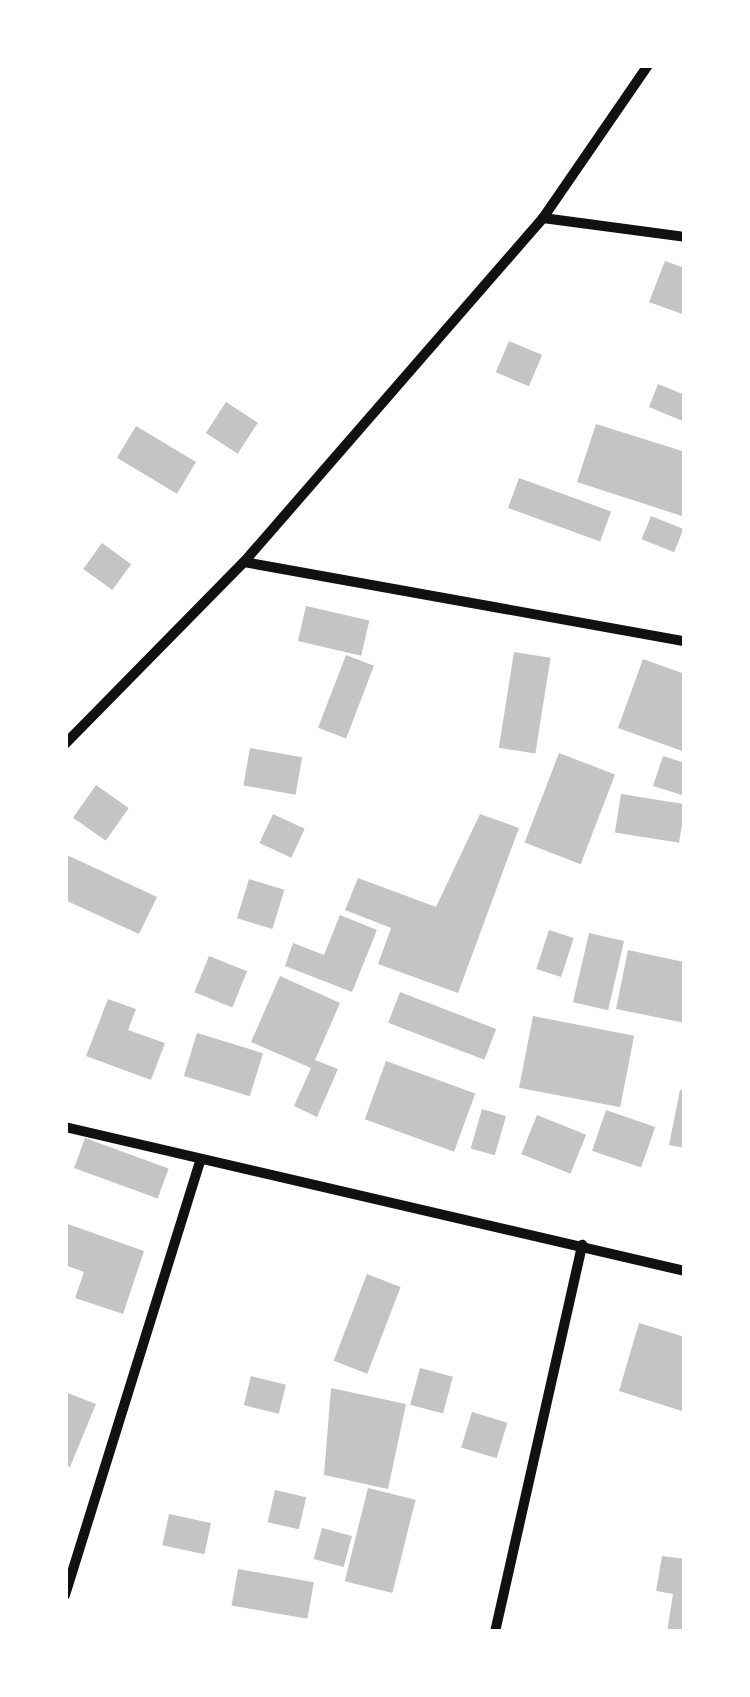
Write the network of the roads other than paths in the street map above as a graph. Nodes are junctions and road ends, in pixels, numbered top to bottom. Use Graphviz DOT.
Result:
graph roads {
  1 [pos="648,65"];
  2 [pos="543,218"];
  3 [pos="685,238"];
  4 [pos="244,562"];
  5 [pos="685,640"];
  6 [pos="65,744"];
  7 [pos="65,1127"];
  8 [pos="200,1162"];
  9 [pos="582,1245"];
  10 [pos="685,1271"];
  11 [pos="65,1595"];
  12 [pos="495,1632"];
  1 -- 2 [label="street"];
  2 -- 3 [label="street"];
  2 -- 4 [label="street"];
  4 -- 5 [label="street"];
  4 -- 6 [label="street"];
  7 -- 8 [label="street"];
  8 -- 9 [label="street"];
  8 -- 11 [label="street"];
  9 -- 10 [label="street"];
  9 -- 12 [label="street"];
}
